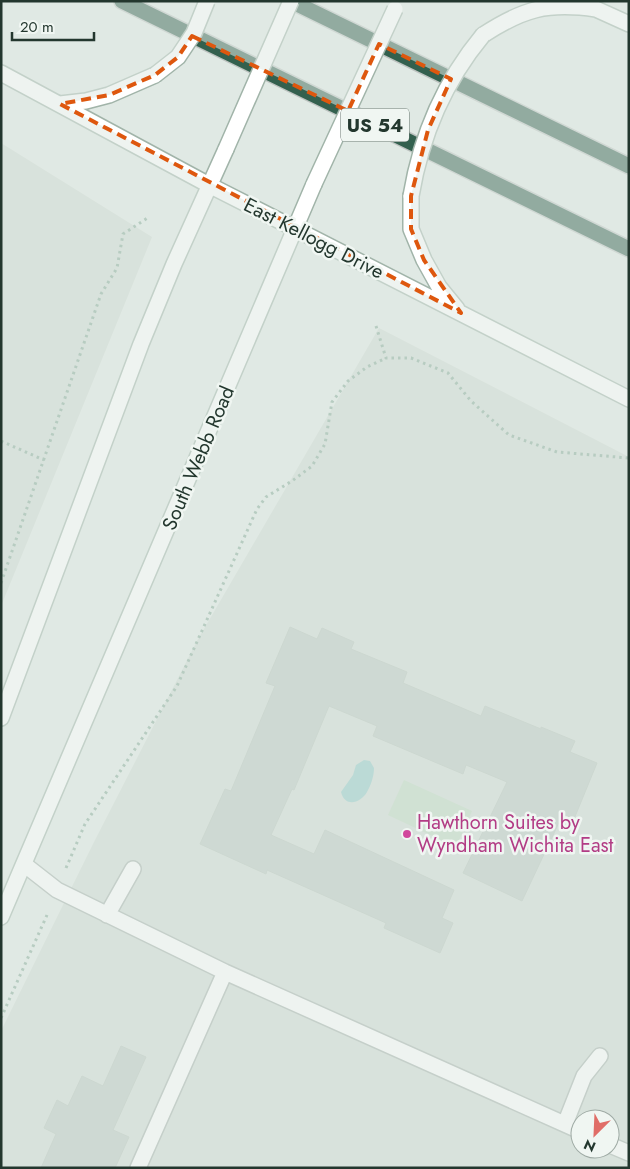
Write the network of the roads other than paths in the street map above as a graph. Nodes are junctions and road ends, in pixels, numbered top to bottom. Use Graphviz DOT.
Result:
graph roads {
  1 [pos="122,1"];
  2 [pos="207,1"];
  3 [pos="291,1"];
  4 [pos="579,1"];
  5 [pos="396,5"];
  6 [pos="596,9"];
  7 [pos="629,24"];
  8 [pos="1,73"];
  9 [pos="60,104"];
  10 [pos="629,166"];
  11 [pos="209,185"];
  12 [pos="296,228"];
  13 [pos="629,249"];
  14 [pos="461,314"];
  15 [pos="629,399"];
  16 [pos="1,718"];
  17 [pos="25,865"];
  18 [pos="133,869"];
  19 [pos="107,915"];
  20 [pos="1,917"];
  21 [pos="225,972"];
  22 [pos="600,1056"];
  23 [pos="564,1124"];
  24 [pos="570,1127"];
  25 [pos="138,1168"];
  1 -- 13 [label="highway, US 54"];
  2 -- 9 [label="main road, bridge"];
  3 -- 10 [label="highway"];
  3 -- 11 [label="main road, bridge"];
  4 -- 6 [label="main road"];
  5 -- 12 [label="main road, South Webb Road, bridge"];
  6 -- 7 [label="main road"];
  6 -- 14 [label="main road, bridge"];
  8 -- 9 [label="main road, East Kellogg Drive"];
  9 -- 11 [label="main road, East Kellogg Drive"];
  11 -- 12 [label="main road, East Kellogg Drive"];
  11 -- 16 [label="main road"];
  12 -- 14 [label="main road, East Kellogg Drive"];
  12 -- 17 [label="main road, South Webb Road"];
  14 -- 15 [label="main road, East Kellogg Drive"];
  17 -- 19 [label="main road"];
  17 -- 20 [label="main road, South Webb Road"];
  18 -- 19 [label="main road"];
  19 -- 21 [label="main road"];
  21 -- 23 [label="main road"];
  21 -- 25 [label="main road"];
  22 -- 23 [label="main road"];
  23 -- 24 [label="main road"];
}
